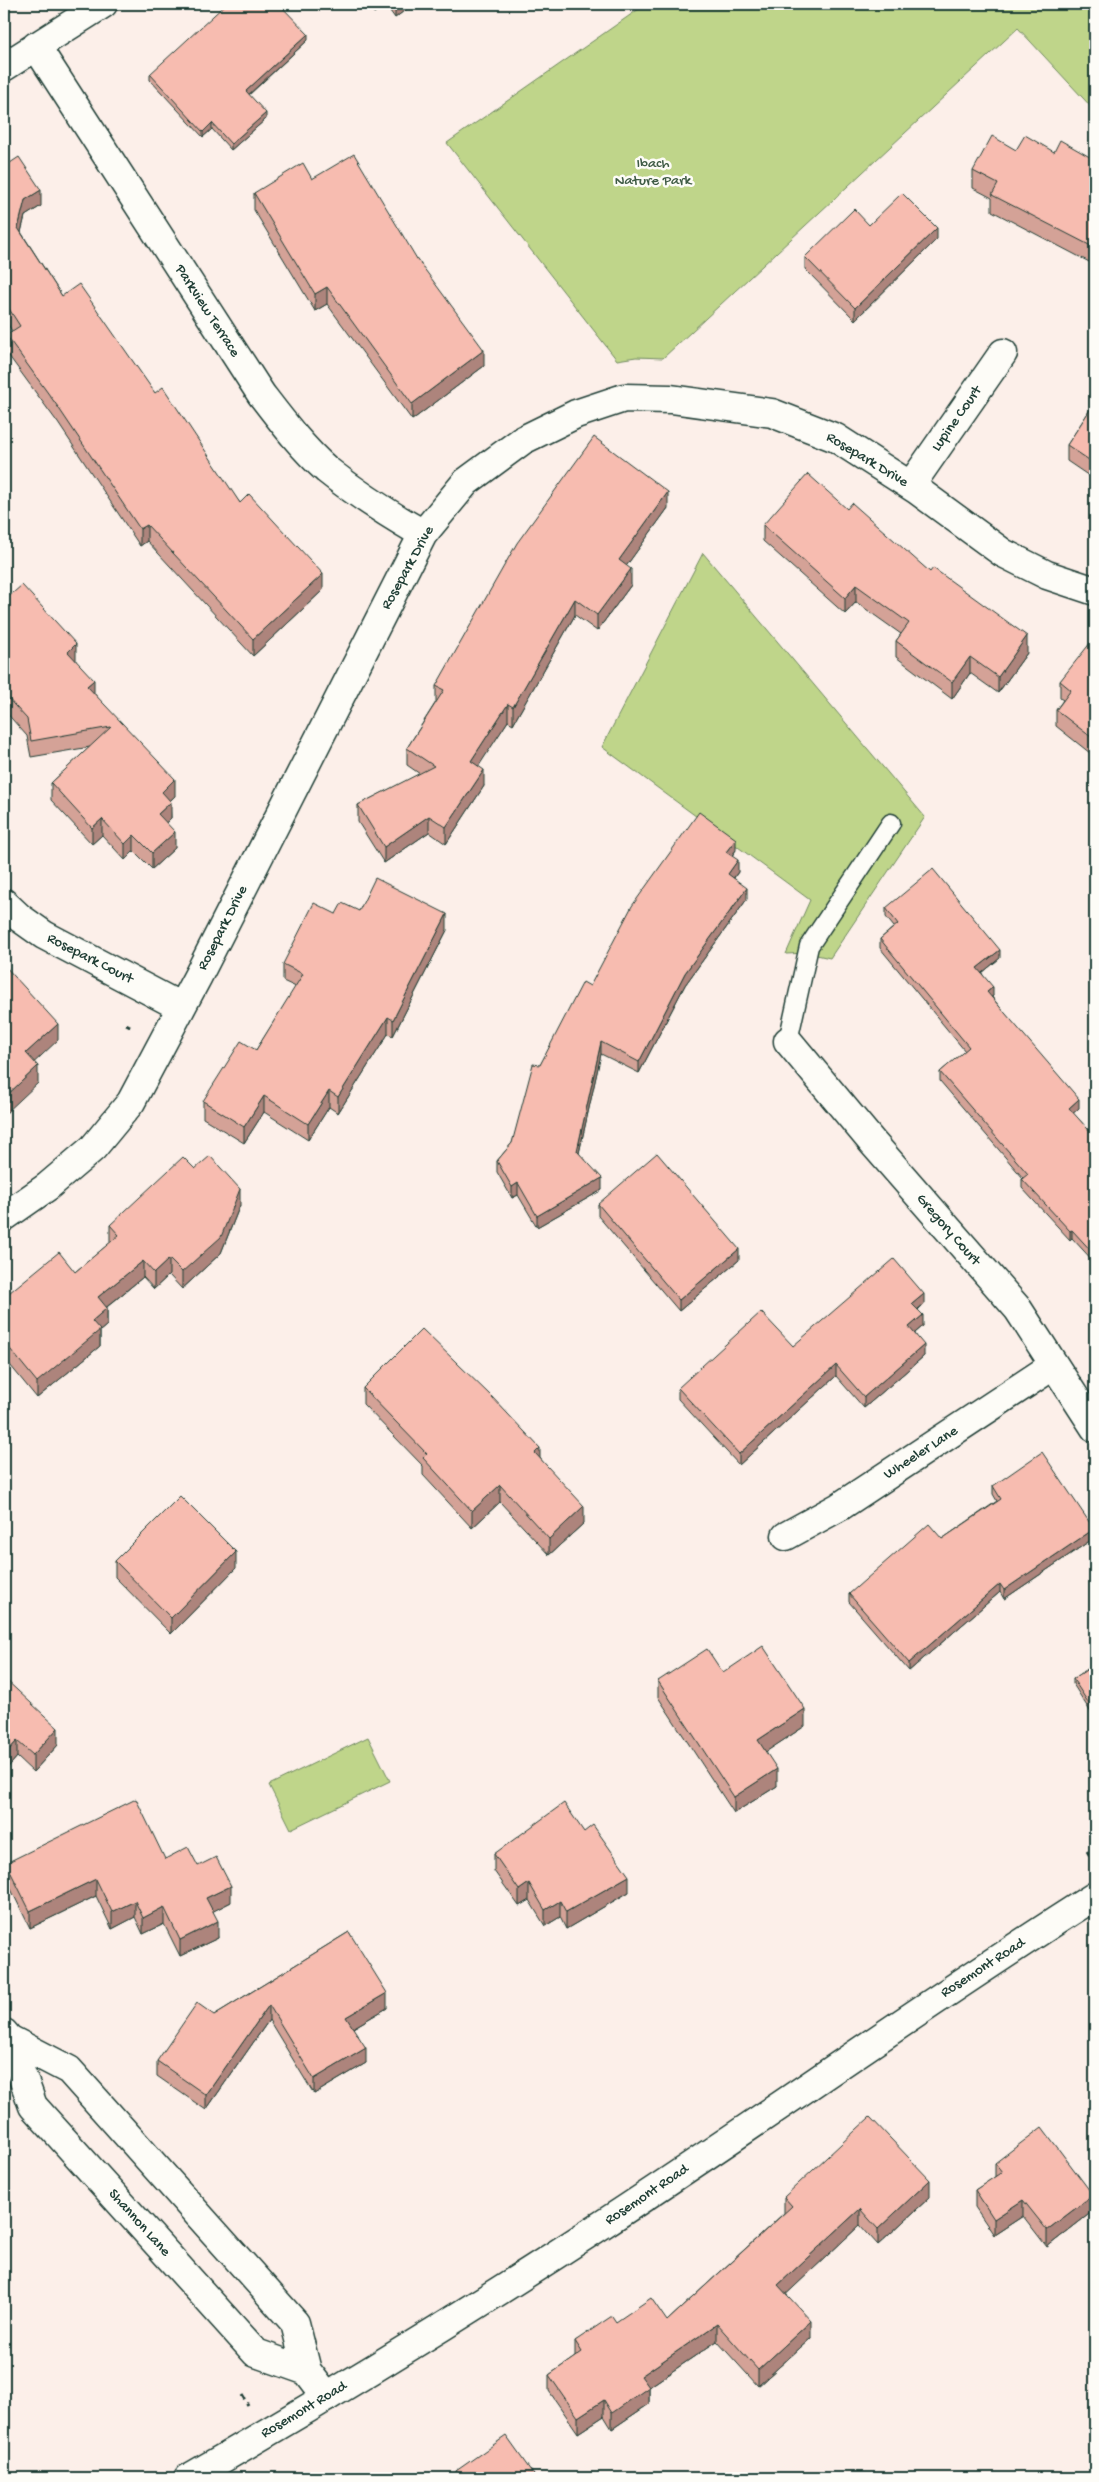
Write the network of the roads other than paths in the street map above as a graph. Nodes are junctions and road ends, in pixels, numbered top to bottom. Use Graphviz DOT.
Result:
graph roads {
  1 [pos="103,4"];
  2 [pos="36,46"];
  3 [pos="4,67"];
  4 [pos="1003,353"];
  5 [pos="911,486"];
  6 [pos="423,534"];
  7 [pos="1095,591"];
  8 [pos="891,823"];
  9 [pos="4,903"];
  10 [pos="181,1007"];
  11 [pos="788,1041"];
  12 [pos="4,1217"];
  13 [pos="1054,1365"];
  14 [pos="1095,1428"];
  15 [pos="786,1536"];
  16 [pos="1095,1896"];
  17 [pos="7,2036"];
  18 [pos="307,2371"];
  19 [pos="327,2397"];
  20 [pos="189,2478"];
  1 -- 2 [label="street"];
  2 -- 3 [label="street"];
  2 -- 6 [label="street, Parkview Terrace"];
  4 -- 5 [label="street, Lupine Court"];
  5 -- 6 [label="street, Rosepark Drive"];
  5 -- 7 [label="street, Rosepark Drive"];
  6 -- 10 [label="street, Rosepark Drive"];
  8 -- 11 [label="lane"];
  9 -- 10 [label="street, Rosepark Court"];
  10 -- 12 [label="street, Rosepark Drive"];
  11 -- 13 [label="street, Gregory Court"];
  13 -- 14 [label="street, Gregory Court"];
  13 -- 15 [label="street, Wheeler Lane"];
  16 -- 19 [label="street, Rosemont Road"];
  17 -- 18 [label="street, Shannon Lane"];
  17 -- 18 [label="street, Shannon Lane"];
  18 -- 19 [label="street, Shannon Lane"];
  19 -- 20 [label="street, Rosemont Road"];
}
